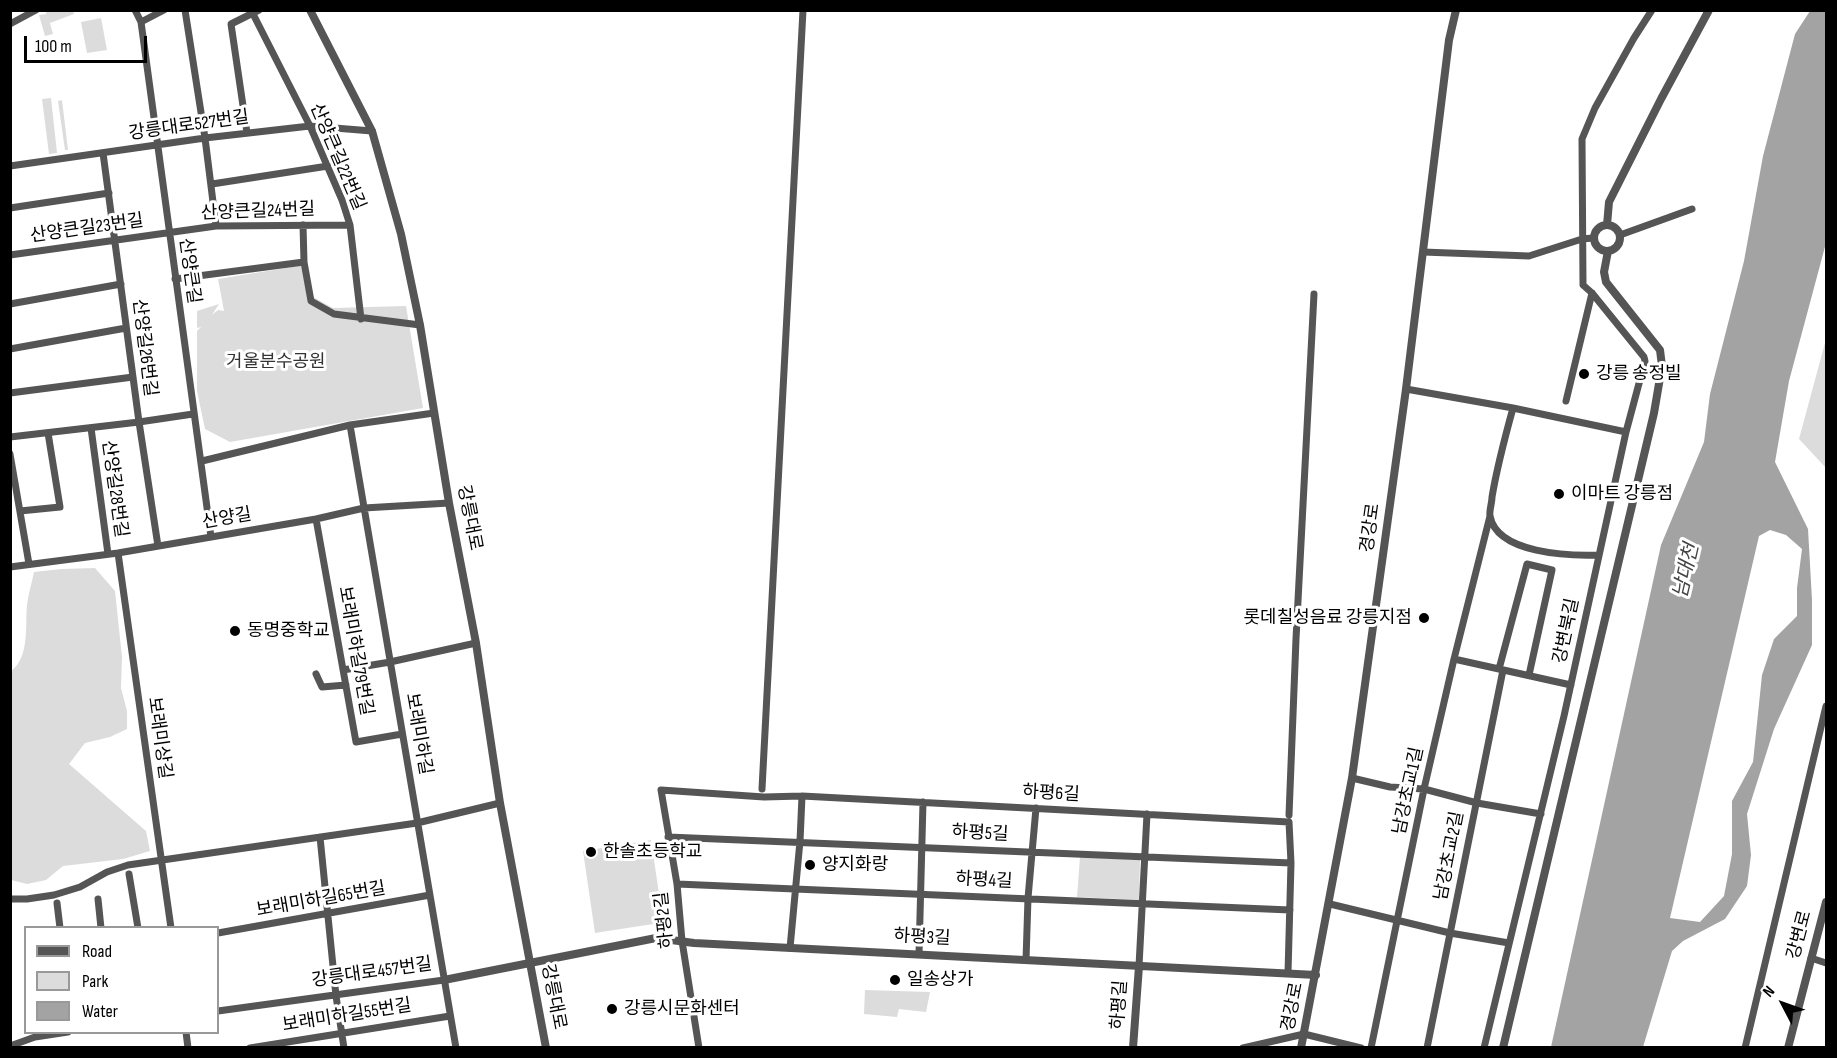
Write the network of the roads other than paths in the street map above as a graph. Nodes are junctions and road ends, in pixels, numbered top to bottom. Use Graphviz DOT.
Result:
graph roads {
  1 [pos="36,10"];
  2 [pos="135,10"];
  3 [pos="164,10"];
  4 [pos="185,10"];
  5 [pos="310,10"];
  6 [pos="803,10"];
  7 [pos="1455,10"];
  8 [pos="1652,10"];
  9 [pos="1709,10"];
  10 [pos="254,12"];
  11 [pos="141,22"];
  12 [pos="10,24"];
  13 [pos="310,126"];
  14 [pos="372,131"];
  15 [pos="247,133"];
  16 [pos="205,138"];
  17 [pos="158,145"];
  18 [pos="103,153"];
  19 [pos="10,166"];
  20 [pos="328,166"];
  21 [pos="212,184"];
  22 [pos="109,193"];
  23 [pos="10,208"];
  24 [pos="1692,209"];
  25 [pos="303,225"];
  26 [pos="350,225"];
  27 [pos="1607,225"];
  28 [pos="216,226"];
  29 [pos="168,232"];
  30 [pos="1620,235"];
  31 [pos="1593,238"];
  32 [pos="1582,239"];
  33 [pos="115,241"];
  34 [pos="1608,251"];
  35 [pos="1423,252"];
  36 [pos="10,255"];
  37 [pos="304,262"];
  38 [pos="175,279"];
  39 [pos="120,284"];
  40 [pos="1592,293"];
  41 [pos="1314,294"];
  42 [pos="10,304"];
  43 [pos="361,318"];
  44 [pos="420,325"];
  45 [pos="126,328"];
  46 [pos="10,349"];
  47 [pos="133,376"];
  48 [pos="1406,388"];
  49 [pos="10,393"];
  50 [pos="1566,401"];
  51 [pos="1513,408"];
  52 [pos="434,413"];
  53 [pos="193,414"];
  54 [pos="138,422"];
  55 [pos="350,425"];
  56 [pos="91,428"];
  57 [pos="1626,432"];
  58 [pos="48,433"];
  59 [pos="10,437"];
  60 [pos="10,454"];
  61 [pos="202,461"];
  62 [pos="449,503"];
  63 [pos="364,508"];
  64 [pos="20,511"];
  65 [pos="1490,516"];
  66 [pos="316,519"];
  67 [pos="211,537"];
  68 [pos="158,546"];
  69 [pos="118,553"];
  70 [pos="108,554"];
  71 [pos="1599,555"];
  72 [pos="29,564"];
  73 [pos="10,567"];
  74 [pos="476,643"];
  75 [pos="1454,659"];
  76 [pos="390,662"];
  77 [pos="1501,669"];
  78 [pos="343,670"];
  79 [pos="316,674"];
  80 [pos="1529,675"];
  81 [pos="1571,684"];
  82 [pos="346,685"];
  83 [pos="1827,706"];
  84 [pos="402,734"];
  85 [pos="1352,778"];
  86 [pos="762,789"];
  87 [pos="1424,789"];
  88 [pos="661,790"];
  89 [pos="802,796"];
  90 [pos="923,802"];
  91 [pos="500,803"];
  92 [pos="1476,803"];
  93 [pos="1036,808"];
  94 [pos="1148,814"];
  95 [pos="1540,814"];
  96 [pos="1289,815"];
  97 [pos="417,823"];
  98 [pos="320,837"];
  99 [pos="668,837"];
  100 [pos="800,841"];
  101 [pos="922,847"];
  102 [pos="1033,852"];
  103 [pos="1144,857"];
  104 [pos="161,859"];
  105 [pos="1291,863"];
  106 [pos="129,874"];
  107 [pos="677,884"];
  108 [pos="796,888"];
  109 [pos="920,894"];
  110 [pos="430,895"];
  111 [pos="1028,898"];
  112 [pos="10,899"];
  113 [pos="98,899"];
  114 [pos="1827,902"];
  115 [pos="57,903"];
  116 [pos="1142,903"];
  117 [pos="1330,904"];
  118 [pos="1290,910"];
  119 [pos="328,914"];
  120 [pos="1397,920"];
  121 [pos="60,926"];
  122 [pos="101,926"];
  123 [pos="138,926"];
  124 [pos="171,926"];
  125 [pos="219,933"];
  126 [pos="1450,933"];
  127 [pos="682,941"];
  128 [pos="1509,943"];
  129 [pos="790,948"];
  130 [pos="919,954"];
  131 [pos="1811,958"];
  132 [pos="1026,960"];
  133 [pos="529,962"];
  134 [pos="1827,963"];
  135 [pos="1139,966"];
  136 [pos="1288,973"];
  137 [pos="1316,975"];
  138 [pos="444,980"];
  139 [pos="336,996"];
  140 [pos="219,1011"];
  141 [pos="450,1016"];
  142 [pos="342,1032"];
  143 [pos="55,1034"];
  144 [pos="1304,1034"];
  145 [pos="10,1046"];
  146 [pos="250,1047"];
  147 [pos="344,1047"];
  148 [pos="456,1047"];
  149 [pos="546,1047"];
  150 [pos="699,1047"];
  151 [pos="1133,1047"];
  152 [pos="1243,1047"];
  153 [pos="1301,1047"];
  154 [pos="1362,1047"];
  155 [pos="1371,1047"];
  156 [pos="1427,1047"];
  157 [pos="1484,1047"];
  158 [pos="1503,1047"];
  159 [pos="1745,1047"];
  160 [pos="1788,1047"];
  1 -- 12 [label="street"];
  2 -- 11 [label="street, 산양큰길"];
  3 -- 11 [label="street"];
  4 -- 16 [label="street"];
  5 -- 14 [label="street, 강릉대로"];
  6 -- 86 [label="street"];
  7 -- 35 [label="street, 경강로"];
  8 -- 32 [label="street, 강변북길"];
  9 -- 27 [label="street"];
  10 -- 13 [label="street, 산양큰길22번길"];
  10 -- 15 [label="street"];
  11 -- 17 [label="street, 산양큰길"];
  13 -- 14 [label="street, 강릉대로527번길"];
  13 -- 15 [label="street, 강릉대로527번길"];
  13 -- 20 [label="street, 산양큰길22번길"];
  14 -- 44 [label="street, 강릉대로"];
  15 -- 16 [label="street, 강릉대로527번길"];
  16 -- 17 [label="street, 강릉대로527번길"];
  16 -- 21 [label="street"];
  17 -- 18 [label="street, 강릉대로527번길"];
  17 -- 29 [label="street, 산양큰길"];
  18 -- 19 [label="street, 강릉대로527번길"];
  18 -- 22 [label="street, 산양길26번길"];
  20 -- 21 [label="street"];
  20 -- 26 [label="street, 산양큰길22번길"];
  21 -- 28 [label="street"];
  22 -- 23 [label="street"];
  22 -- 33 [label="street, 산양길26번길"];
  24 -- 30 [label="street"];
  25 -- 26 [label="street, 산양큰길24번길"];
  25 -- 28 [label="street, 산양큰길24번길"];
  25 -- 37 [label="street"];
  26 -- 43 [label="street, 산양큰길22번길"];
  27 -- 30 [label="street"];
  27 -- 31 [label="street"];
  28 -- 29 [label="street, 산양큰길24번길"];
  29 -- 33 [label="street, 산양큰길23번길"];
  29 -- 38 [label="street, 산양큰길"];
  30 -- 34 [label="street"];
  31 -- 32 [label="street"];
  31 -- 34 [label="street"];
  32 -- 35 [label="street"];
  32 -- 40 [label="street, 강변북길"];
  33 -- 36 [label="street, 산양큰길23번길"];
  33 -- 39 [label="street, 산양길26번길"];
  34 -- 158 [label="street"];
  35 -- 48 [label="street, 경강로"];
  37 -- 38 [label="street"];
  37 -- 43 [label="street"];
  38 -- 53 [label="street, 산양큰길"];
  39 -- 42 [label="street"];
  39 -- 45 [label="street, 산양길26번길"];
  40 -- 50 [label="street"];
  40 -- 57 [label="street, 강변북길"];
  41 -- 96 [label="street"];
  43 -- 44 [label="street"];
  44 -- 52 [label="street, 강릉대로"];
  45 -- 46 [label="street"];
  45 -- 47 [label="street, 산양길26번길"];
  47 -- 49 [label="street"];
  47 -- 54 [label="street, 산양길26번길"];
  48 -- 51 [label="street"];
  48 -- 85 [label="street, 경강로"];
  51 -- 57 [label="street"];
  51 -- 65 [label="street, 남강초교1길"];
  52 -- 55 [label="street"];
  52 -- 62 [label="street, 강릉대로"];
  53 -- 54 [label="street"];
  53 -- 61 [label="street, 산양큰길"];
  54 -- 56 [label="street"];
  54 -- 68 [label="street, 산양길26번길"];
  55 -- 61 [label="street"];
  55 -- 63 [label="street, 보래미하길"];
  56 -- 58 [label="street"];
  56 -- 70 [label="street, 산양길28번길"];
  57 -- 71 [label="street, 강변북길"];
  58 -- 59 [label="street"];
  58 -- 64 [label="street"];
  60 -- 64 [label="street"];
  61 -- 67 [label="street, 산양큰길"];
  62 -- 63 [label="street, 산양길"];
  62 -- 74 [label="street, 강릉대로"];
  63 -- 66 [label="street, 산양길"];
  63 -- 76 [label="street, 보래미하길"];
  64 -- 72 [label="street"];
  65 -- 71 [label="street"];
  65 -- 75 [label="street, 남강초교1길"];
  66 -- 67 [label="street, 산양길"];
  66 -- 78 [label="street, 보래미하길79번길"];
  67 -- 68 [label="street, 산양길"];
  68 -- 69 [label="street, 산양길"];
  69 -- 70 [label="street, 산양길"];
  69 -- 104 [label="street, 보래미상길"];
  70 -- 72 [label="street, 산양길"];
  71 -- 81 [label="street, 강변북길"];
  72 -- 73 [label="street, 산양길"];
  74 -- 76 [label="street"];
  74 -- 91 [label="street, 강릉대로"];
  75 -- 77 [label="street"];
  75 -- 87 [label="street, 남강초교1길"];
  76 -- 78 [label="street"];
  76 -- 84 [label="street, 보래미하길"];
  77 -- 80 [label="street"];
  77 -- 80 [label="street, 남강초교2길"];
  77 -- 92 [label="street, 남강초교2길"];
  78 -- 82 [label="street, 보래미하길79번길"];
  79 -- 82 [label="street"];
  80 -- 81 [label="street"];
  81 -- 95 [label="street, 강변북길"];
  82 -- 84 [label="street, 보래미하길79번길"];
  83 -- 159 [label="street"];
  84 -- 97 [label="street, 보래미하길"];
  85 -- 87 [label="street"];
  85 -- 117 [label="street, 경강로"];
  87 -- 92 [label="street"];
  87 -- 120 [label="street, 남강초교1길"];
  88 -- 89 [label="street, 하평6길"];
  88 -- 99 [label="street, 하평2길"];
  89 -- 90 [label="street, 하평6길"];
  89 -- 100 [label="street"];
  90 -- 93 [label="street, 하평6길"];
  90 -- 101 [label="street"];
  91 -- 97 [label="street"];
  91 -- 133 [label="street, 강릉대로"];
  92 -- 95 [label="street"];
  92 -- 126 [label="street, 남강초교2길"];
  93 -- 94 [label="street, 하평6길"];
  93 -- 102 [label="street"];
  94 -- 103 [label="street"];
  94 -- 105 [label="street, 하평6길"];
  95 -- 128 [label="street, 강변북길"];
  97 -- 98 [label="street"];
  97 -- 110 [label="street, 보래미하길"];
  98 -- 104 [label="street"];
  98 -- 119 [label="street"];
  99 -- 100 [label="street, 하평5길"];
  99 -- 107 [label="street, 하평2길"];
  100 -- 101 [label="street, 하평5길"];
  100 -- 108 [label="street"];
  101 -- 102 [label="street, 하평5길"];
  101 -- 109 [label="street"];
  102 -- 103 [label="street, 하평5길"];
  102 -- 111 [label="street"];
  103 -- 105 [label="street, 하평5길"];
  103 -- 116 [label="street"];
  104 -- 112 [label="street"];
  104 -- 124 [label="street, 보래미상길"];
  105 -- 118 [label="street, 하평6길"];
  106 -- 123 [label="street"];
  107 -- 108 [label="street, 하평4길"];
  107 -- 127 [label="street, 하평2길"];
  108 -- 109 [label="street, 하평4길"];
  108 -- 129 [label="street"];
  109 -- 111 [label="street, 하평4길"];
  109 -- 130 [label="street"];
  110 -- 119 [label="street, 보래미하길65번길"];
  110 -- 138 [label="street, 보래미하길"];
  111 -- 116 [label="street, 하평4길"];
  111 -- 132 [label="street"];
  113 -- 122 [label="street"];
  114 -- 131 [label="street, 강변로"];
  115 -- 121 [label="street"];
  116 -- 118 [label="street, 하평4길"];
  116 -- 135 [label="street"];
  117 -- 120 [label="street"];
  117 -- 137 [label="street, 경강로"];
  118 -- 136 [label="street, 하평6길"];
  119 -- 125 [label="street, 보래미하길65번길"];
  119 -- 139 [label="street"];
  120 -- 126 [label="street"];
  120 -- 155 [label="street, 남강초교1길"];
  126 -- 128 [label="street"];
  126 -- 156 [label="street, 남강초교2길"];
  127 -- 129 [label="street, 하평3길"];
  127 -- 133 [label="street, 하평3길"];
  127 -- 150 [label="street, 하평2길"];
  128 -- 157 [label="street, 강변북길"];
  129 -- 130 [label="street, 하평3길"];
  130 -- 132 [label="street, 하평3길"];
  131 -- 134 [label="street"];
  131 -- 160 [label="street, 강변로"];
  132 -- 135 [label="street, 하평3길"];
  133 -- 138 [label="street, 강릉대로457번길"];
  133 -- 149 [label="street, 강릉대로"];
  135 -- 136 [label="street, 하평3길"];
  135 -- 151 [label="street, 하평길"];
  136 -- 137 [label="street, 하평3길"];
  137 -- 144 [label="street, 경강로"];
  138 -- 139 [label="street, 강릉대로457번길"];
  138 -- 141 [label="street, 보래미하길"];
  139 -- 140 [label="street, 강릉대로457번길"];
  139 -- 142 [label="street"];
  141 -- 142 [label="street, 보래미하길55번길"];
  141 -- 148 [label="street, 보래미하길"];
  142 -- 146 [label="street, 보래미하길55번길"];
  142 -- 147 [label="street"];
  143 -- 145 [label="street"];
  144 -- 152 [label="street"];
  144 -- 153 [label="street, 경강로"];
  144 -- 154 [label="street"];
}
